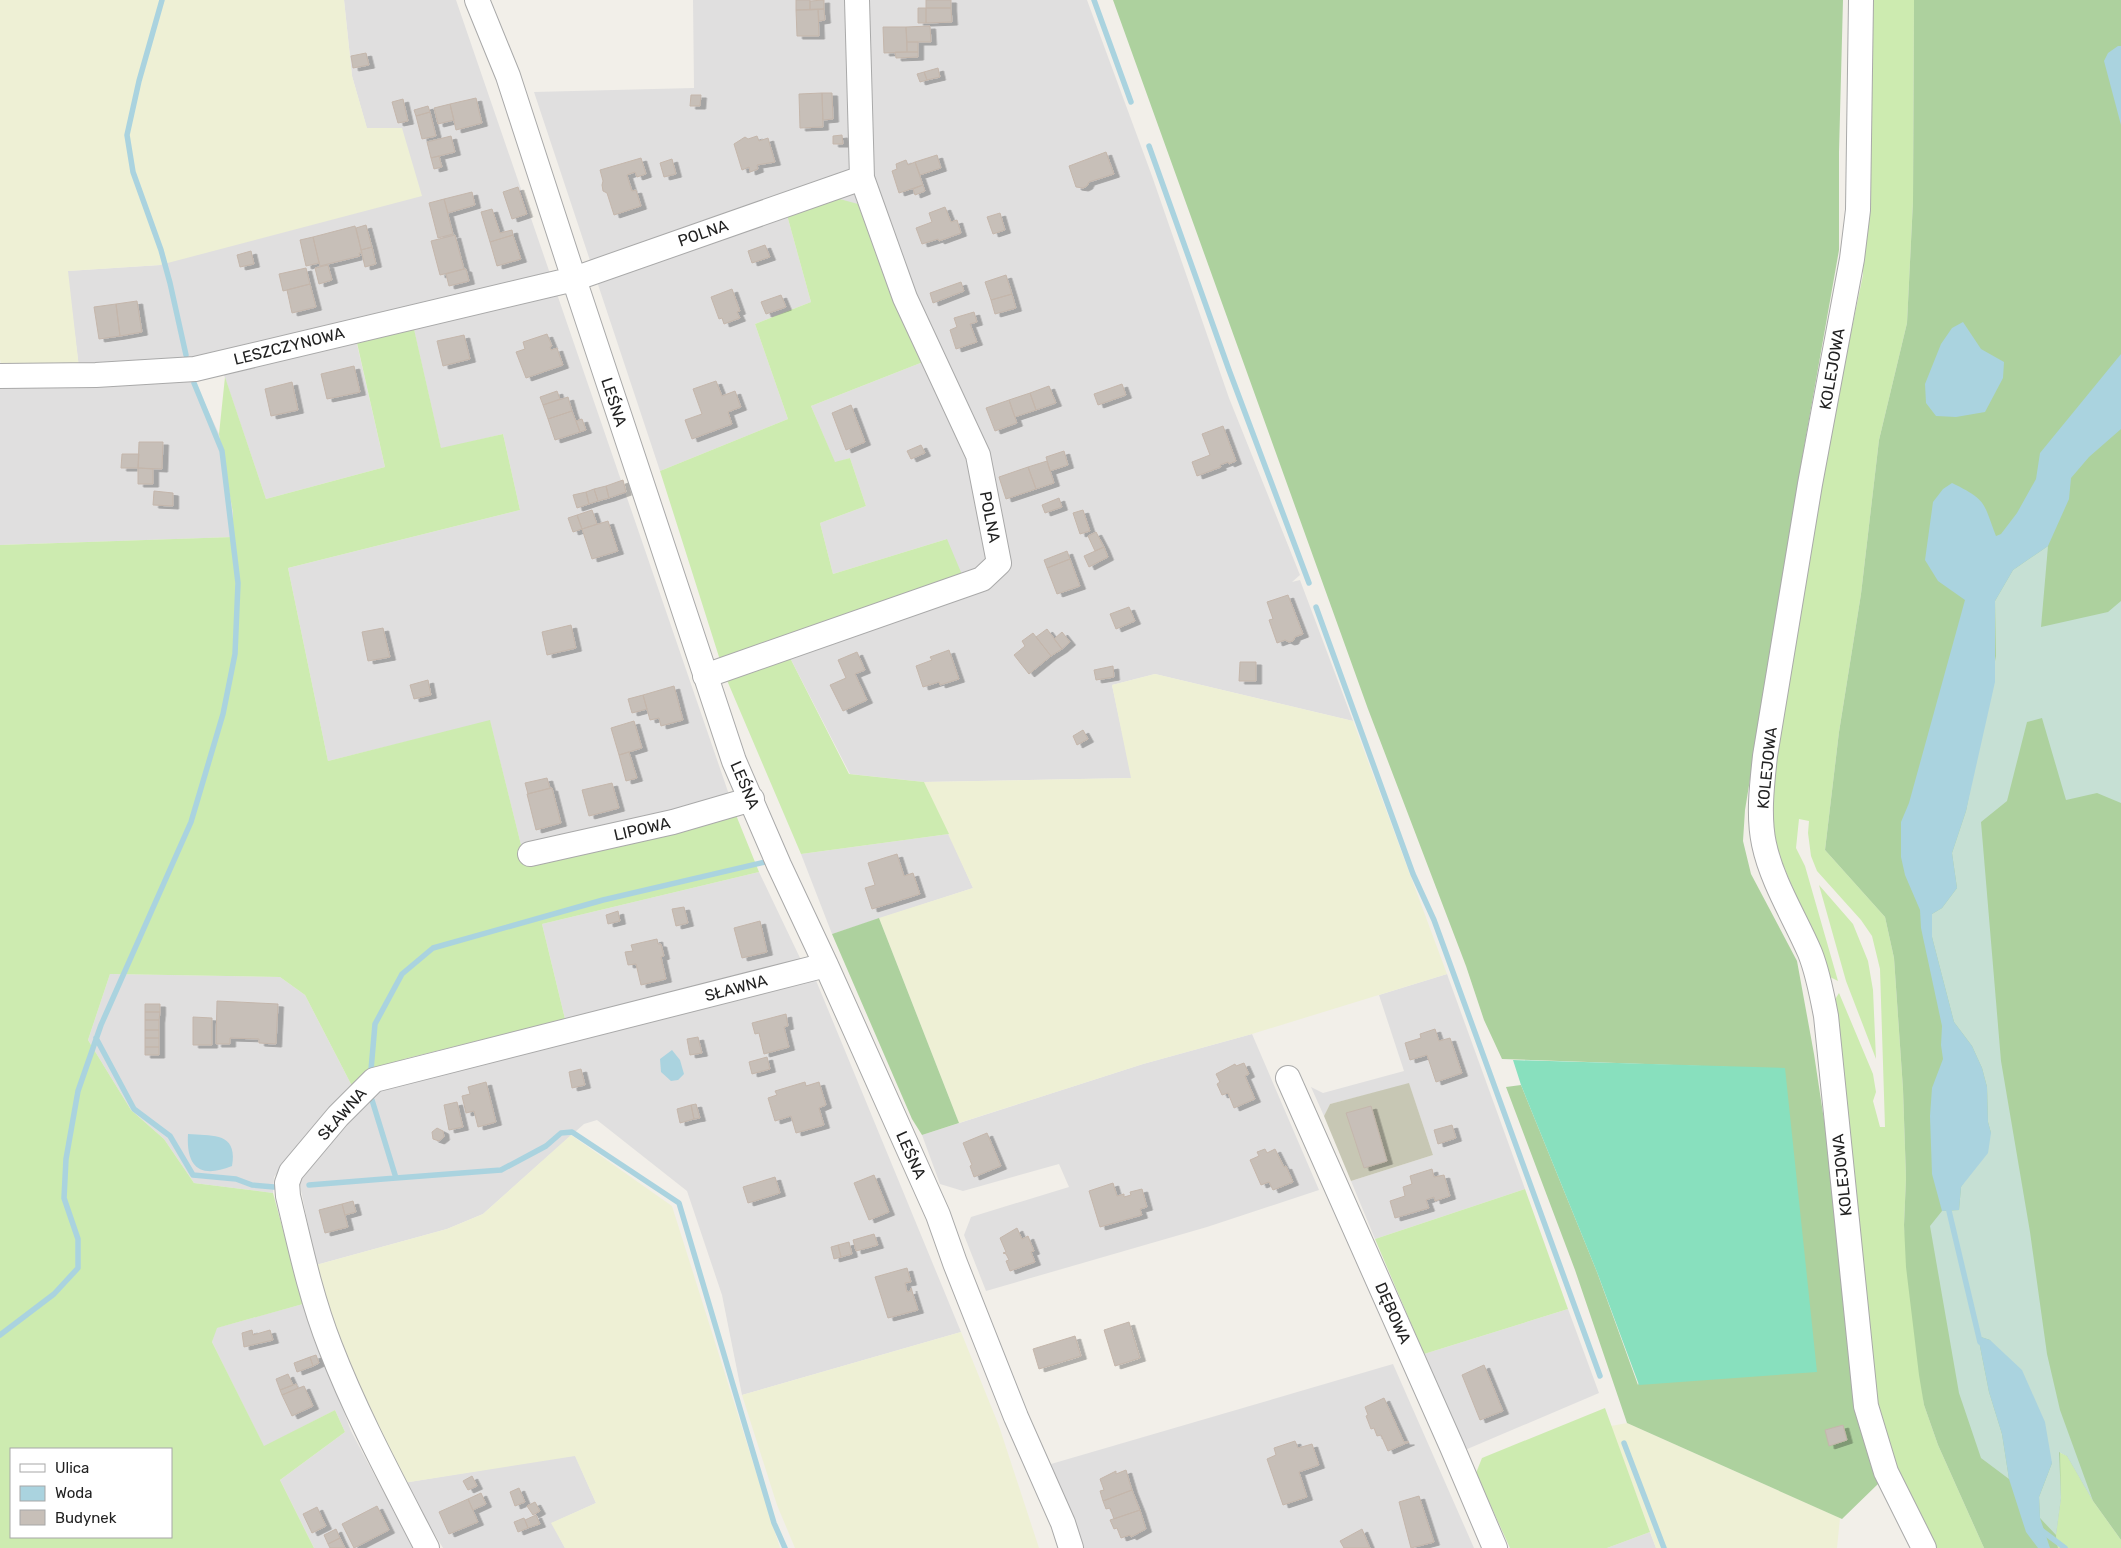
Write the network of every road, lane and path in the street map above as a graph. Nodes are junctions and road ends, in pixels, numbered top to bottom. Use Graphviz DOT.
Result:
graph roads {
  1 [pos="478,0"];
  2 [pos="857,0"];
  3 [pos="1860,0"];
  4 [pos="862,178"];
  5 [pos="574,279"];
  6 [pos="0,376"];
  7 [pos="705,676"];
  8 [pos="752,798"];
  9 [pos="530,854"];
  10 [pos="826,965"];
  11 [pos="1288,1078"];
  12 [pos="427,1548"];
  13 [pos="1071,1548"];
  14 [pos="1495,1548"];
  15 [pos="1924,1548"];
  1 -- 5 [label="street, LEŚNA"];
  2 -- 4 [label="street, POLNA"];
  3 -- 15 [label="street, KOLEJOWA"];
  4 -- 5 [label="street, POLNA"];
  4 -- 7 [label="street, POLNA"];
  5 -- 6 [label="street, LESZCZYNOWA"];
  5 -- 7 [label="street, LEŚNA"];
  7 -- 8 [label="street, LEŚNA"];
  8 -- 9 [label="street, LIPOWA"];
  8 -- 10 [label="street, LEŚNA"];
  10 -- 12 [label="street, SŁAWNA"];
  10 -- 13 [label="street, LEŚNA"];
  11 -- 14 [label="street, DĘBOWA"];
}
